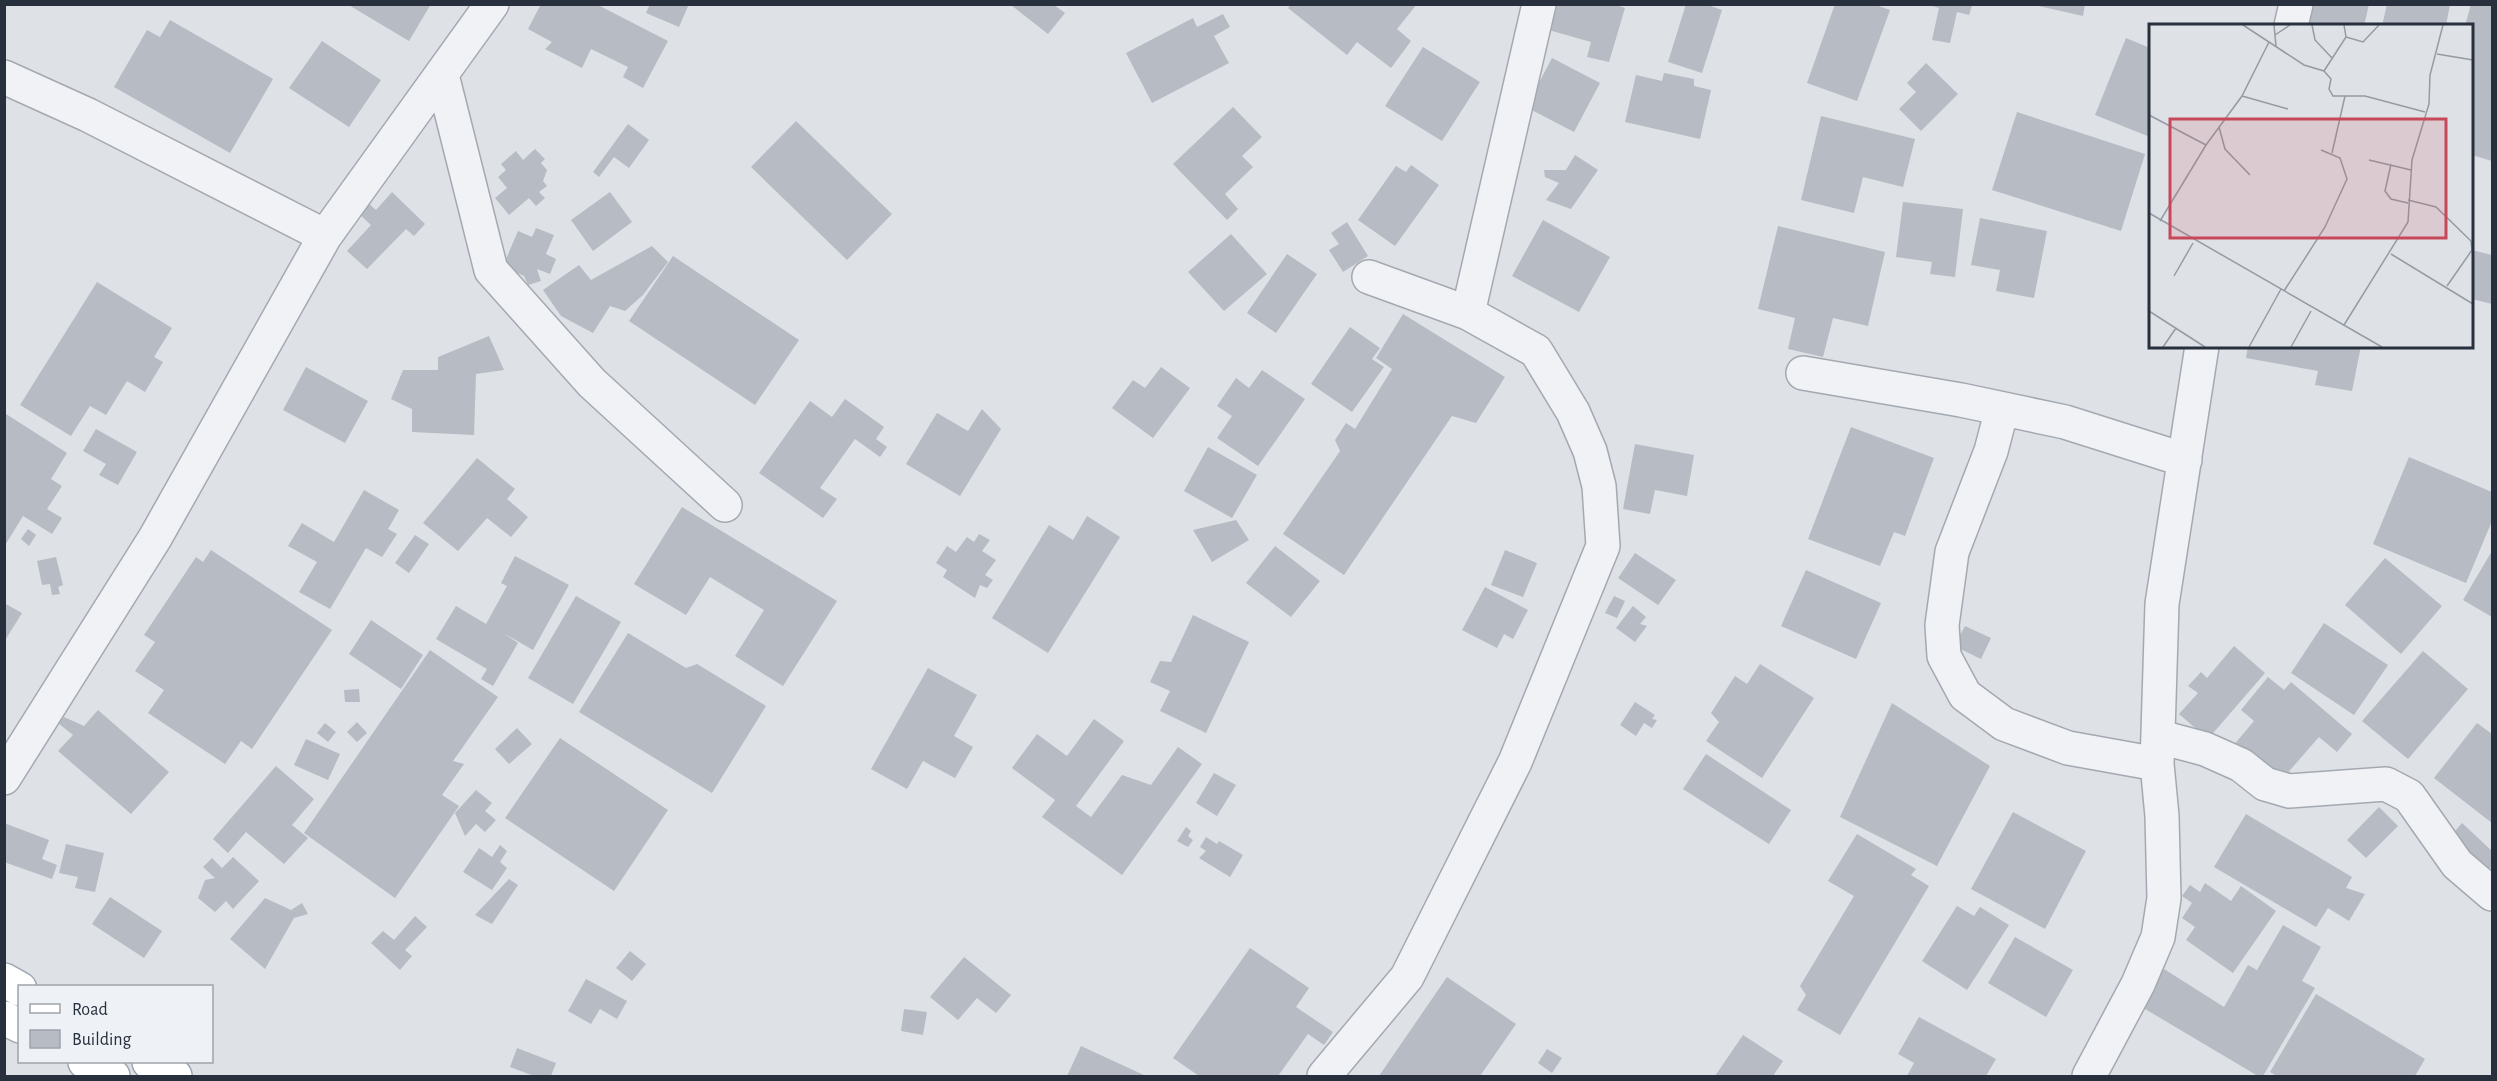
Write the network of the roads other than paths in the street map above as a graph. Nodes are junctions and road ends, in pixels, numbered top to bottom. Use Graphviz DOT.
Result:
graph roads {
  1 [pos="492,4"];
  2 [pos="1539,4"];
  3 [pos="2296,4"];
  4 [pos="2291,24"];
  5 [pos="442,75"];
  6 [pos="4,76"];
  7 [pos="325,236"];
  8 [pos="1369,277"];
  9 [pos="1468,313"];
  10 [pos="2202,348"];
  11 [pos="1803,373"];
  12 [pos="2002,409"];
  13 [pos="2185,460"];
  14 [pos="725,505"];
  15 [pos="2158,751"];
  16 [pos="4,778"];
  17 [pos="2493,894"];
  18 [pos="4,980"];
  19 [pos="18,987"];
  20 [pos="4,1018"];
  21 [pos="18,1025"];
  22 [pos="87,1063"];
  23 [pos="151,1063"];
  24 [pos="113,1077"];
  25 [pos="175,1077"];
  26 [pos="1324,1077"];
  27 [pos="2089,1077"];
  1 -- 5 [label="street"];
  2 -- 9 [label="street"];
  3 -- 4 [label="street"];
  5 -- 7 [label="street"];
  5 -- 14 [label="street"];
  6 -- 7 [label="street"];
  7 -- 16 [label="street"];
  8 -- 9 [label="street"];
  9 -- 26 [label="street"];
  10 -- 13 [label="street"];
  11 -- 12 [label="street"];
  12 -- 13 [label="street"];
  12 -- 15 [label="street"];
  13 -- 15 [label="street"];
  15 -- 17 [label="street"];
  15 -- 27 [label="street"];
  18 -- 19 [label="main road"];
  20 -- 21 [label="main road"];
  22 -- 24 [label="main road"];
  23 -- 25 [label="main road"];
}
